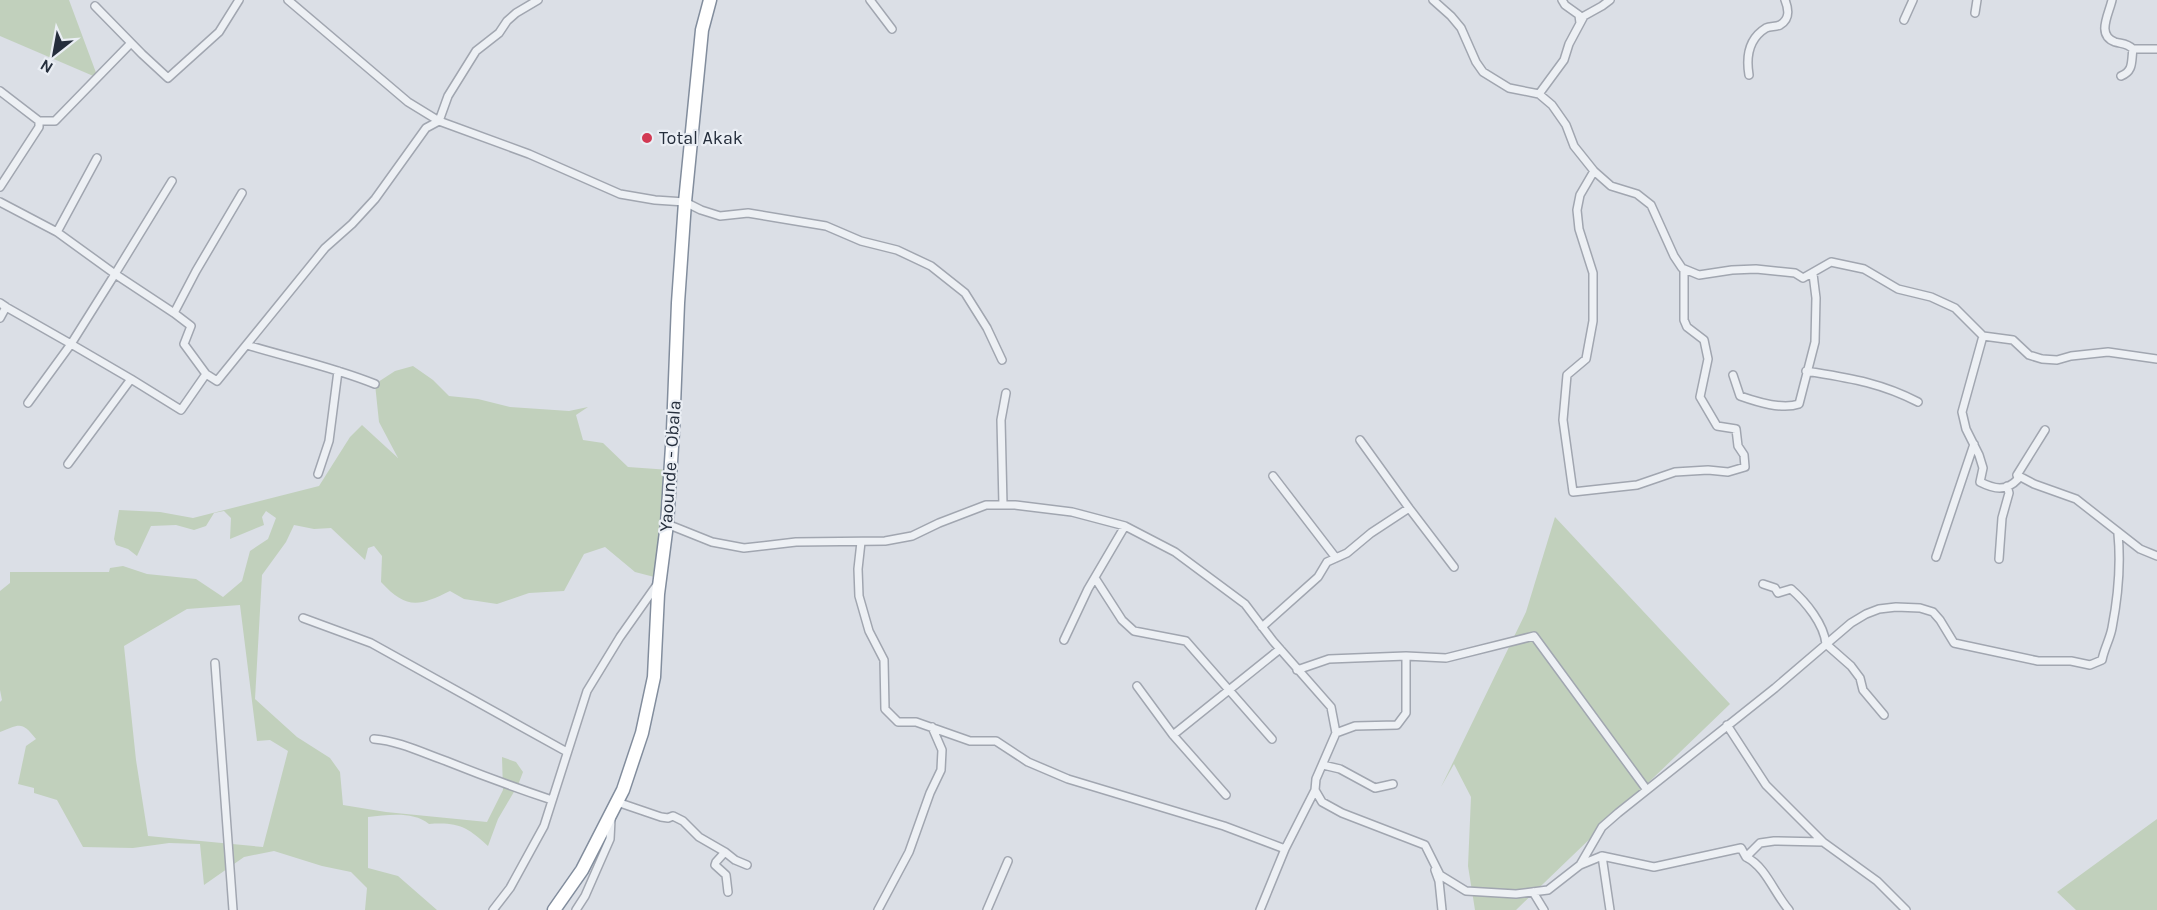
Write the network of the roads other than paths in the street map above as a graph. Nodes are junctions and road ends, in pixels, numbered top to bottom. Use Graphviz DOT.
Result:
graph roads {
  1 [pos="239,0"];
  2 [pos="288,0"];
  3 [pos="538,0"];
  4 [pos="710,0"];
  5 [pos="870,0"];
  6 [pos="1433,0"];
  7 [pos="1562,0"];
  8 [pos="1610,0"];
  9 [pos="1785,0"];
  10 [pos="1912,0"];
  11 [pos="1977,0"];
  12 [pos="2112,0"];
  13 [pos="95,6"];
  14 [pos="1975,13"];
  15 [pos="1905,20"];
  16 [pos="1580,23"];
  17 [pos="892,29"];
  18 [pos="131,43"];
  19 [pos="2133,49"];
  20 [pos="2157,49"];
  21 [pos="1749,75"];
  22 [pos="2121,76"];
  23 [pos="0,91"];
  24 [pos="1539,94"];
  25 [pos="439,121"];
  26 [pos="39,122"];
  27 [pos="97,158"];
  28 [pos="1594,171"];
  29 [pos="172,181"];
  30 [pos="0,187"];
  31 [pos="242,193"];
  32 [pos="0,202"];
  33 [pos="685,202"];
  34 [pos="57,232"];
  35 [pos="1684,269"];
  36 [pos="115,274"];
  37 [pos="1813,274"];
  38 [pos="3,305"];
  39 [pos="174,313"];
  40 [pos="0,318"];
  41 [pos="1983,336"];
  42 [pos="71,344"];
  43 [pos="247,345"];
  44 [pos="2157,359"];
  45 [pos="1002,360"];
  46 [pos="338,371"];
  47 [pos="1806,371"];
  48 [pos="206,374"];
  49 [pos="1733,375"];
  50 [pos="131,380"];
  51 [pos="375,384"];
  52 [pos="1006,393"];
  53 [pos="1918,402"];
  54 [pos="28,403"];
  55 [pos="2045,430"];
  56 [pos="1360,440"];
  57 [pos="1974,444"];
  58 [pos="68,464"];
  59 [pos="318,474"];
  60 [pos="2017,475"];
  61 [pos="1273,476"];
  62 [pos="2007,486"];
  63 [pos="1003,505"];
  64 [pos="1409,508"];
  65 [pos="667,524"];
  66 [pos="1125,526"];
  67 [pos="2118,534"];
  68 [pos="861,542"];
  69 [pos="2157,556"];
  70 [pos="1936,557"];
  71 [pos="1336,558"];
  72 [pos="1999,559"];
  73 [pos="1454,567"];
  74 [pos="1095,578"];
  75 [pos="660,581"];
  76 [pos="1762,584"];
  77 [pos="303,618"];
  78 [pos="1262,627"];
  79 [pos="1064,640"];
  80 [pos="1826,644"];
  81 [pos="1280,649"];
  82 [pos="1406,656"];
  83 [pos="215,663"];
  84 [pos="1297,670"];
  85 [pos="1137,686"];
  86 [pos="1229,691"];
  87 [pos="1884,715"];
  88 [pos="1727,725"];
  89 [pos="932,728"];
  90 [pos="1336,733"];
  91 [pos="1173,735"];
  92 [pos="1272,739"];
  93 [pos="374,740"];
  94 [pos="567,752"];
  95 [pos="1323,765"];
  96 [pos="1392,784"];
  97 [pos="1315,790"];
  98 [pos="1647,790"];
  99 [pos="1226,795"];
  100 [pos="552,800"];
  101 [pos="614,808"];
  102 [pos="1823,842"];
  103 [pos="1285,849"];
  104 [pos="725,852"];
  105 [pos="1602,856"];
  106 [pos="1746,856"];
  107 [pos="1008,861"];
  108 [pos="1432,862"];
  109 [pos="1580,865"];
  110 [pos="747,866"];
  111 [pos="728,892"];
  112 [pos="1533,892"];
  113 [pos="234,910"];
  114 [pos="493,910"];
  115 [pos="554,910"];
  116 [pos="576,910"];
  117 [pos="879,910"];
  118 [pos="987,910"];
  119 [pos="1260,910"];
  120 [pos="1442,910"];
  121 [pos="1544,910"];
  122 [pos="1610,910"];
  123 [pos="1789,910"];
  124 [pos="1906,910"];
  1 -- 18 [label="street"];
  2 -- 25 [label="street"];
  3 -- 25 [label="street"];
  4 -- 33 [label="highway, Yaounde - Obala"];
  5 -- 17 [label="street"];
  6 -- 24 [label="street"];
  7 -- 16 [label="street"];
  8 -- 16 [label="street"];
  9 -- 21 [label="street"];
  10 -- 15 [label="street"];
  11 -- 14 [label="street"];
  12 -- 19 [label="street"];
  13 -- 18 [label="street"];
  16 -- 24 [label="street"];
  18 -- 26 [label="street"];
  19 -- 20 [label="street"];
  19 -- 22 [label="street"];
  23 -- 26 [label="street"];
  24 -- 28 [label="street"];
  25 -- 33 [label="street"];
  25 -- 43 [label="street"];
  26 -- 30 [label="street"];
  27 -- 34 [label="street"];
  28 -- 35 [label="street"];
  28 -- 35 [label="street"];
  29 -- 36 [label="street"];
  31 -- 39 [label="street"];
  32 -- 34 [label="street"];
  33 -- 45 [label="street"];
  33 -- 65 [label="highway, Yaounde - Obala"];
  34 -- 36 [label="street"];
  35 -- 37 [label="street"];
  36 -- 39 [label="street"];
  36 -- 42 [label="street"];
  37 -- 41 [label="street"];
  37 -- 47 [label="street"];
  38 -- 40 [label="street"];
  38 -- 42 [label="street"];
  39 -- 48 [label="street"];
  41 -- 44 [label="street"];
  41 -- 57 [label="street"];
  42 -- 50 [label="street"];
  42 -- 54 [label="street"];
  43 -- 46 [label="street"];
  43 -- 48 [label="street"];
  46 -- 51 [label="street"];
  46 -- 59 [label="street"];
  47 -- 49 [label="street"];
  47 -- 53 [label="street"];
  48 -- 50 [label="street"];
  50 -- 58 [label="street"];
  52 -- 63 [label="street"];
  55 -- 60 [label="street"];
  56 -- 64 [label="street"];
  57 -- 62 [label="street"];
  57 -- 70 [label="street"];
  60 -- 62 [label="street"];
  60 -- 67 [label="street"];
  61 -- 71 [label="street"];
  62 -- 72 [label="street"];
  63 -- 66 [label="street"];
  63 -- 68 [label="street"];
  64 -- 71 [label="street"];
  64 -- 73 [label="street"];
  65 -- 68 [label="street"];
  65 -- 75 [label="highway, Yaounde - Obala"];
  66 -- 74 [label="street"];
  66 -- 78 [label="street"];
  67 -- 69 [label="street"];
  67 -- 80 [label="street"];
  68 -- 89 [label="street"];
  71 -- 78 [label="street"];
  74 -- 79 [label="street"];
  74 -- 86 [label="street"];
  75 -- 94 [label="street"];
  75 -- 101 [label="highway, Yaounde - Obala"];
  76 -- 80 [label="street"];
  77 -- 94 [label="street"];
  78 -- 81 [label="street"];
  80 -- 87 [label="street"];
  80 -- 88 [label="street"];
  81 -- 84 [label="street"];
  81 -- 86 [label="street"];
  82 -- 84 [label="street"];
  82 -- 90 [label="street"];
  82 -- 98 [label="street"];
  83 -- 113 [label="street"];
  84 -- 90 [label="street"];
  85 -- 91 [label="street"];
  86 -- 91 [label="street"];
  86 -- 92 [label="street"];
  88 -- 98 [label="street"];
  88 -- 102 [label="street"];
  89 -- 103 [label="street"];
  89 -- 117 [label="street"];
  90 -- 95 [label="street"];
  91 -- 99 [label="street"];
  93 -- 100 [label="street"];
  94 -- 100 [label="street"];
  95 -- 96 [label="street"];
  95 -- 97 [label="street"];
  97 -- 103 [label="street"];
  97 -- 108 [label="street"];
  98 -- 109 [label="street"];
  100 -- 114 [label="street"];
  101 -- 104 [label="street"];
  101 -- 115 [label="highway, Yaounde - Obala"];
  101 -- 116 [label="street"];
  102 -- 106 [label="street"];
  102 -- 124 [label="street"];
  103 -- 119 [label="street"];
  104 -- 110 [label="street"];
  104 -- 111 [label="street"];
  105 -- 106 [label="street"];
  105 -- 109 [label="street"];
  105 -- 122 [label="street"];
  106 -- 123 [label="street"];
  107 -- 118 [label="street"];
  108 -- 112 [label="street"];
  108 -- 120 [label="street"];
  109 -- 112 [label="street"];
  112 -- 121 [label="street"];
}
